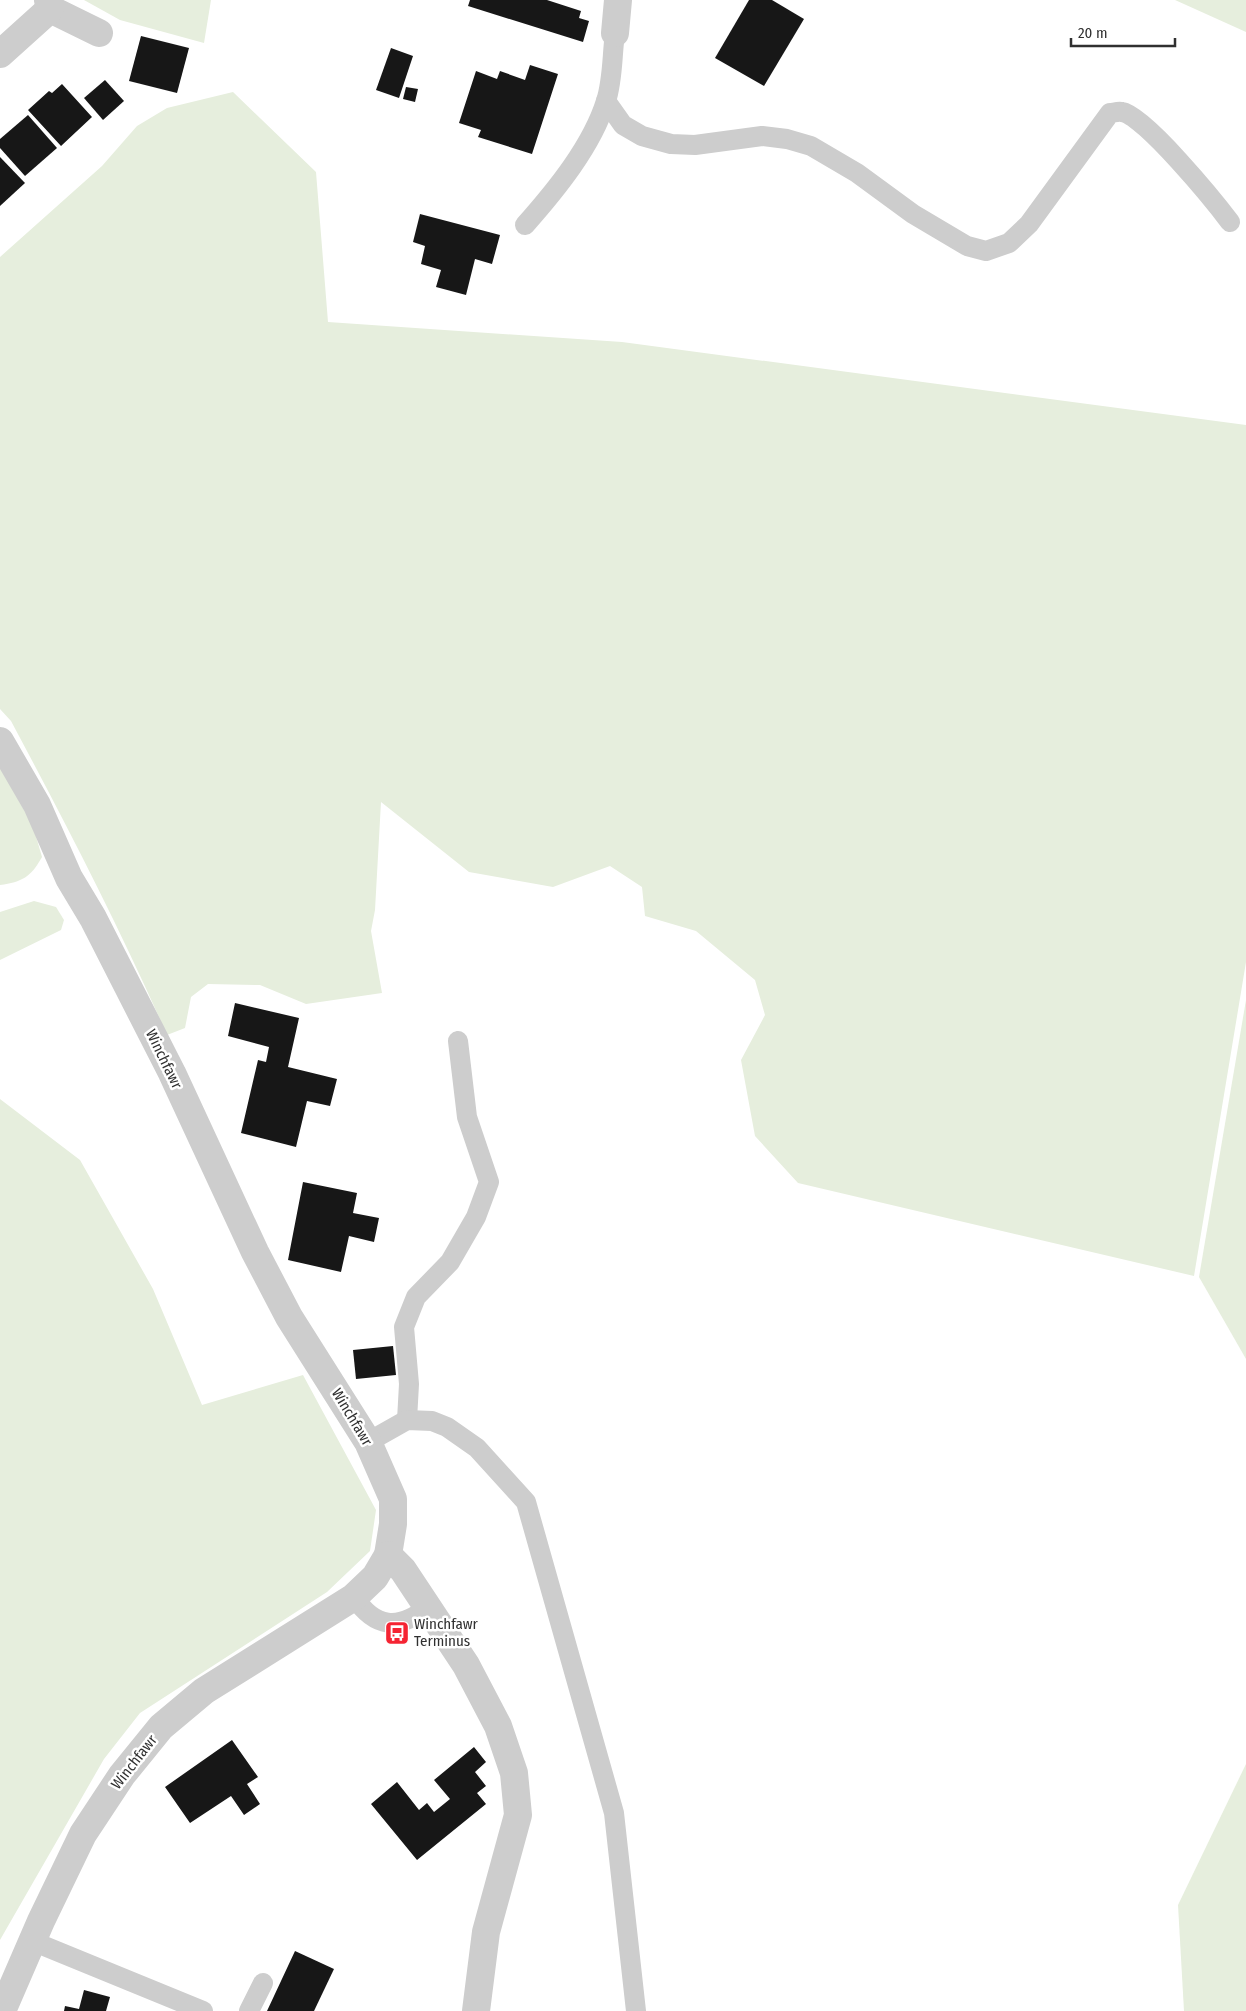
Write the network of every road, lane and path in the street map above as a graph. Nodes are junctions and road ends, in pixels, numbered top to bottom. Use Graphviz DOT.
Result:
graph roads {
  1 [pos="618,0"];
  2 [pos="49,5"];
  3 [pos="99,33"];
  4 [pos="615,33"];
  5 [pos="0,54"];
  6 [pos="606,101"];
  7 [pos="1230,222"];
  8 [pos="525,225"];
  9 [pos="0,741"];
  10 [pos="458,1041"];
  11 [pos="407,1420"];
  12 [pos="368,1442"];
  13 [pos="388,1555"];
  14 [pos="354,1597"];
  15 [pos="428,1608"];
  16 [pos="32,1941"];
  17 [pos="264,1983"];
  18 [pos="2,2007"];
  19 [pos="203,2011"];
  20 [pos="249,2011"];
  21 [pos="476,2011"];
  22 [pos="636,2011"];
  1 -- 4 [label="street"];
  2 -- 3 [label="street"];
  2 -- 5 [label="street"];
  4 -- 6 [label="lane"];
  6 -- 7 [label="lane"];
  6 -- 8 [label="lane"];
  9 -- 12 [label="street, Winchfawr"];
  10 -- 11 [label="lane"];
  11 -- 12 [label="lane"];
  11 -- 22 [label="lane"];
  12 -- 13 [label="street, Winchfawr"];
  13 -- 14 [label="street, Winchfawr"];
  13 -- 15 [label="street"];
  14 -- 15 [label="lane"];
  14 -- 16 [label="street, Winchfawr"];
  15 -- 21 [label="street"];
  16 -- 18 [label="street, Winchfawr"];
  16 -- 19 [label="lane"];
  17 -- 20 [label="lane"];
}
